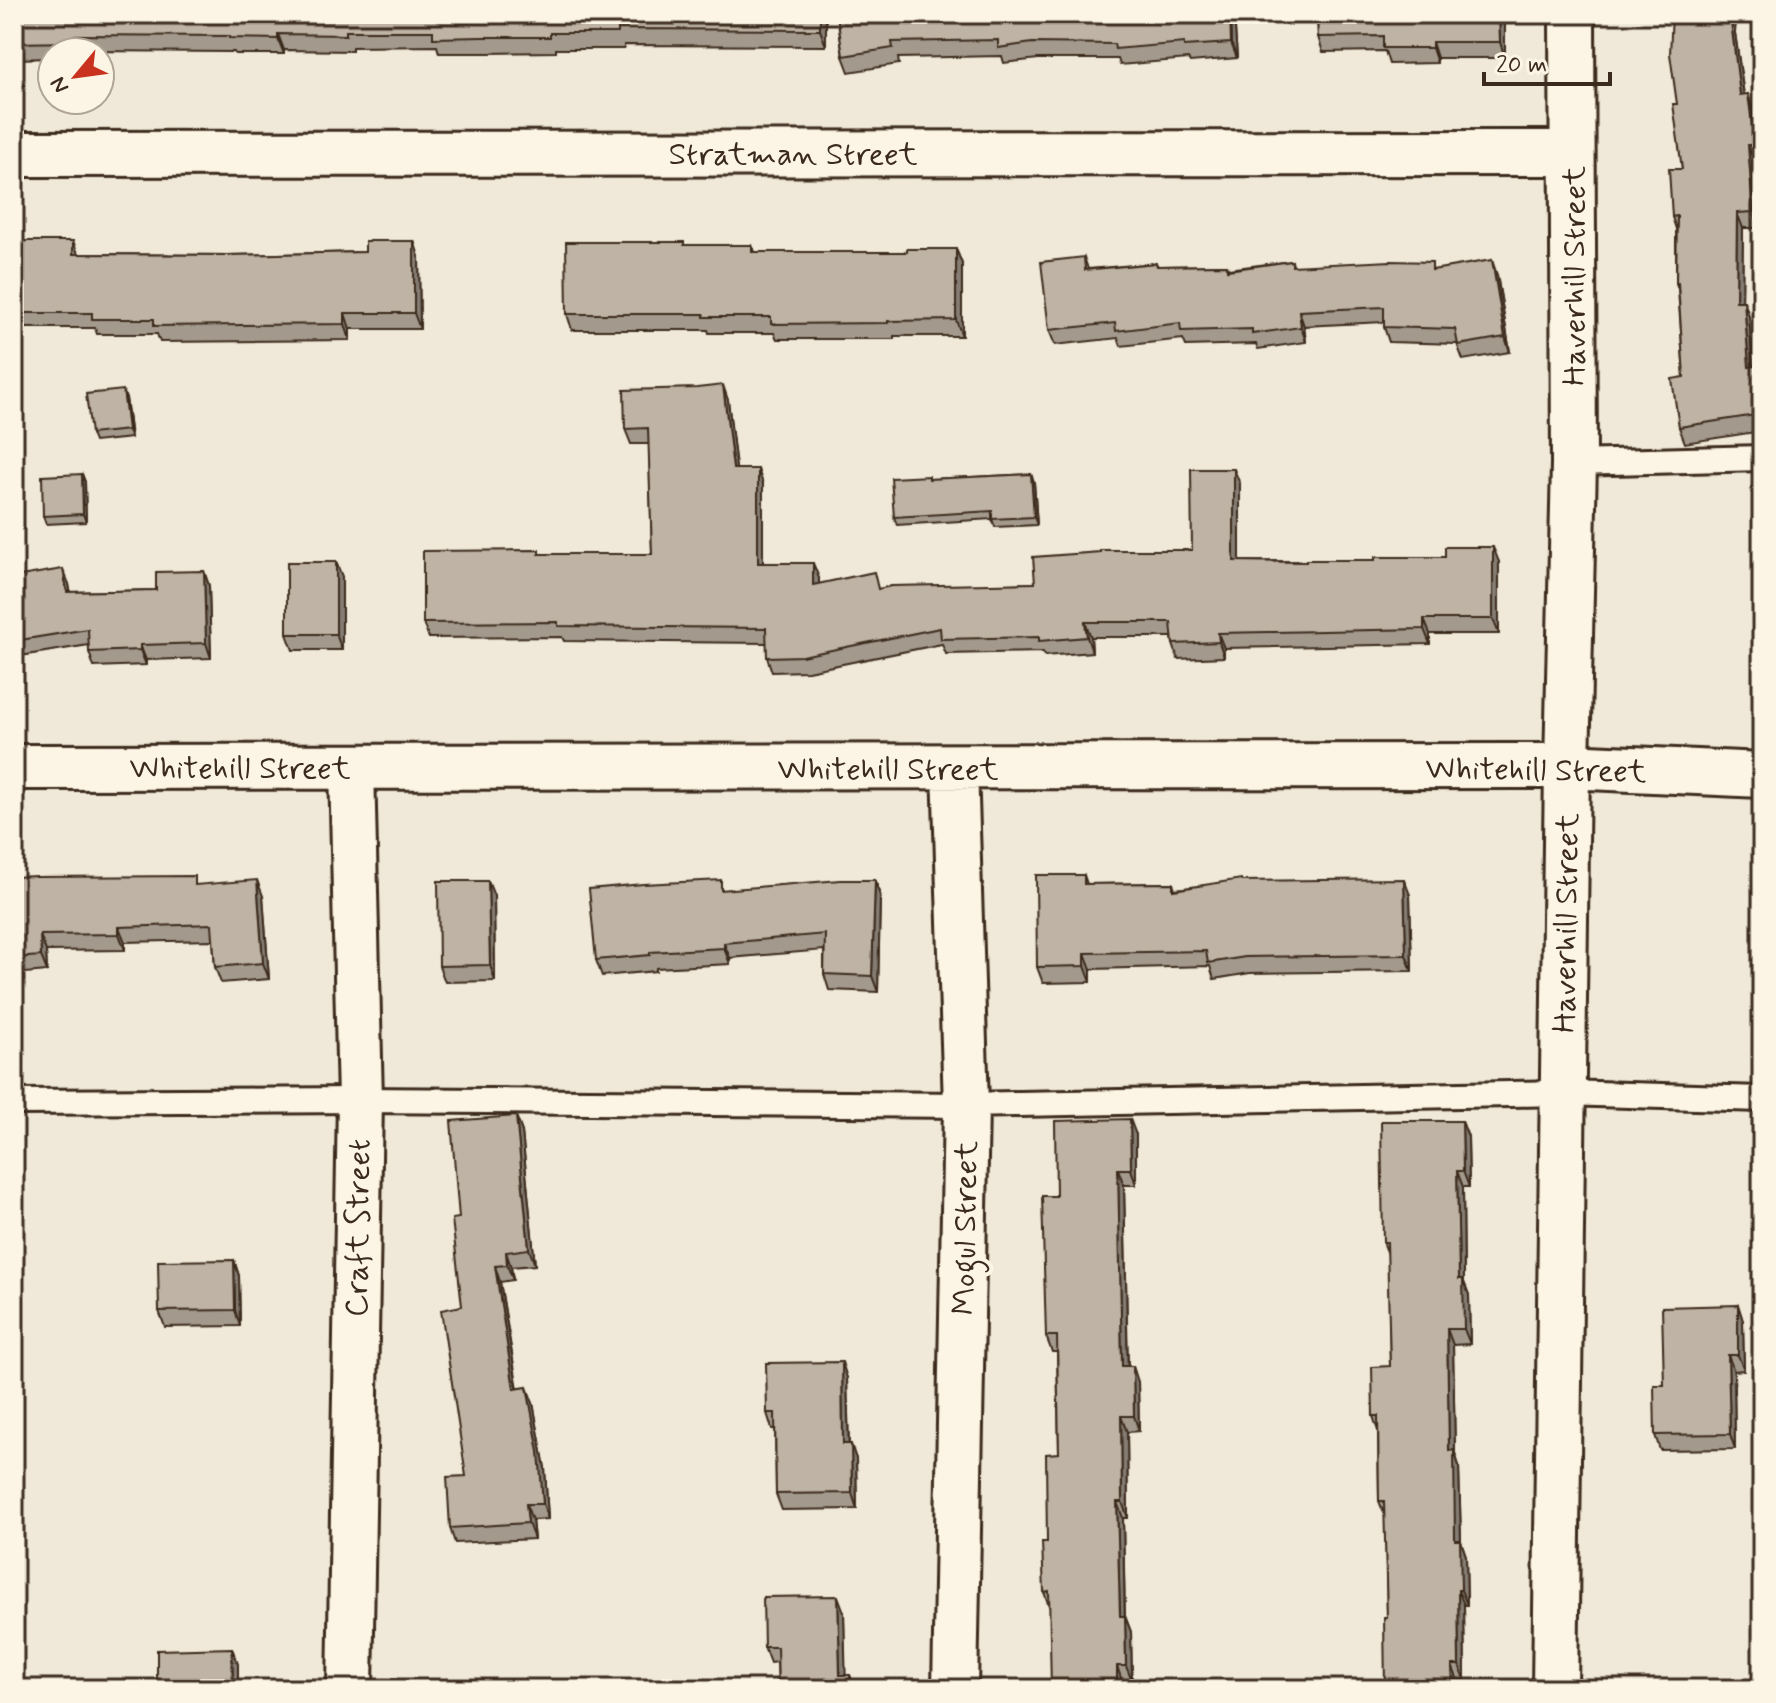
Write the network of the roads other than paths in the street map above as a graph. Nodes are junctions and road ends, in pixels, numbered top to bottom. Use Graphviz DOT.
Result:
graph roads {
  1 [pos="1572,14"];
  2 [pos="1572,153"];
  3 [pos="14,154"];
  4 [pos="1762,458"];
  5 [pos="1574,463"];
  6 [pos="1567,766"];
  7 [pos="14,767"];
  8 [pos="352,767"];
  9 [pos="955,768"];
  10 [pos="1762,775"];
  11 [pos="1563,1093"];
  12 [pos="1762,1099"];
  13 [pos="360,1100"];
  14 [pos="14,1102"];
  15 [pos="966,1105"];
  16 [pos="350,1689"];
  17 [pos="955,1689"];
  18 [pos="1555,1689"];
  1 -- 2 [label="street, Haverhill Street"];
  2 -- 3 [label="street, Stratman Street"];
  2 -- 5 [label="street, Haverhill Street"];
  4 -- 5 [label="lane"];
  5 -- 6 [label="street, Haverhill Street"];
  6 -- 9 [label="street, Whitehill Street"];
  6 -- 10 [label="street, Whitehill Street"];
  6 -- 11 [label="street, Haverhill Street"];
  7 -- 8 [label="street, Whitehill Street"];
  8 -- 9 [label="street, Whitehill Street"];
  8 -- 13 [label="street, Craft Street"];
  9 -- 15 [label="street, Mogul Street"];
  11 -- 12 [label="lane"];
  11 -- 15 [label="lane"];
  11 -- 18 [label="street, Haverhill Street"];
  13 -- 14 [label="lane"];
  13 -- 15 [label="lane"];
  13 -- 16 [label="street, Craft Street"];
  15 -- 17 [label="street, Mogul Street"];
}
